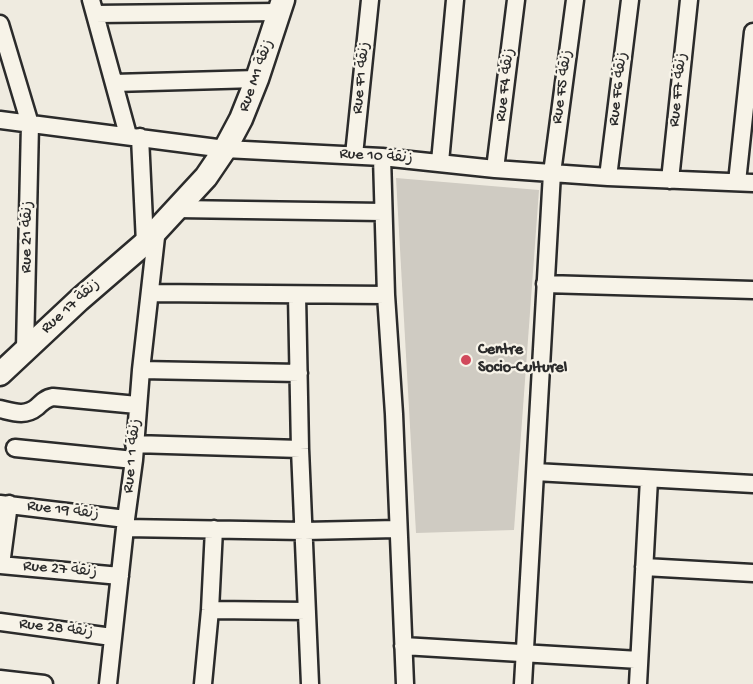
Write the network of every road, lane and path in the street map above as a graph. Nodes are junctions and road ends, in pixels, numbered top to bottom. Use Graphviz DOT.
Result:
graph roads {
  1 [pos="370,0"];
  2 [pos="455,0"];
  3 [pos="516,0"];
  4 [pos="575,0"];
  5 [pos="630,0"];
  6 [pos="689,0"];
  7 [pos="281,6"];
  8 [pos="93,7"];
  9 [pos="0,24"];
  10 [pos="753,32"];
  11 [pos="751,65"];
  12 [pos="257,80"];
  13 [pos="114,82"];
  14 [pos="0,120"];
  15 [pos="30,124"];
  16 [pos="134,136"];
  17 [pos="225,149"];
  18 [pos="354,155"];
  19 [pos="382,157"];
  20 [pos="440,162"];
  21 [pos="495,169"];
  22 [pos="552,173"];
  23 [pos="608,177"];
  24 [pos="670,180"];
  25 [pos="745,182"];
  26 [pos="177,209"];
  27 [pos="383,212"];
  28 [pos="151,235"];
  29 [pos="545,284"];
  30 [pos="753,290"];
  31 [pos="150,293"];
  32 [pos="297,295"];
  33 [pos="386,295"];
  34 [pos="25,349"];
  35 [pos="141,370"];
  36 [pos="299,373"];
  37 [pos="0,374"];
  38 [pos="137,405"];
  39 [pos="0,408"];
  40 [pos="15,448"];
  41 [pos="300,449"];
  42 [pos="134,452"];
  43 [pos="534,472"];
  44 [pos="649,479"];
  45 [pos="753,484"];
  46 [pos="5,504"];
  47 [pos="125,523"];
  48 [pos="214,529"];
  49 [pos="398,529"];
  50 [pos="304,531"];
  51 [pos="0,565"];
  52 [pos="644,567"];
  53 [pos="753,573"];
  54 [pos="120,576"];
  55 [pos="210,610"];
  56 [pos="307,611"];
  57 [pos="0,622"];
  58 [pos="112,637"];
  59 [pos="403,646"];
  60 [pos="524,654"];
  61 [pos="639,660"];
  62 [pos="0,679"];
  63 [pos="44,684"];
  64 [pos="108,684"];
  65 [pos="203,684"];
  66 [pos="310,684"];
  67 [pos="405,684"];
  68 [pos="523,684"];
  69 [pos="638,684"];
  1 -- 18 [label="street, Rue F1 زنقة"];
  2 -- 20 [label="street"];
  3 -- 21 [label="street, Rue F4 زنقة"];
  4 -- 22 [label="street, Rue F5 زنقة"];
  5 -- 23 [label="street, Rue F6 زنقة"];
  6 -- 24 [label="street, Rue F7 زنقة"];
  7 -- 8 [label="street"];
  7 -- 12 [label="street, Rue M1 زنقة"];
  8 -- 13 [label="street"];
  9 -- 15 [label="street, Rue 21 زنقة"];
  10 -- 11 [label="street"];
  11 -- 25 [label="street"];
  12 -- 13 [label="street"];
  12 -- 17 [label="street, Rue M1 زنقة"];
  13 -- 16 [label="street"];
  14 -- 15 [label="street, Rue 10 زنقة"];
  15 -- 16 [label="street, Rue 10 زنقة"];
  15 -- 34 [label="street, Rue 21 زنقة"];
  16 -- 17 [label="street, Rue 10 زنقة"];
  16 -- 28 [label="street"];
  17 -- 18 [label="street, Rue 10 زنقة"];
  17 -- 26 [label="street, Rue 17 زنقة"];
  18 -- 19 [label="street, Rue 10 زنقة"];
  19 -- 20 [label="street, Rue 10 زنقة"];
  19 -- 27 [label="street"];
  20 -- 21 [label="street, Rue 10 زنقة"];
  21 -- 22 [label="street, Rue 10 زنقة"];
  22 -- 23 [label="street, Rue 10 زنقة"];
  22 -- 29 [label="street, Rue F5 زنقة"];
  23 -- 24 [label="street, Rue 10 زنقة"];
  24 -- 25 [label="street, Rue 10 زنقة"];
  26 -- 27 [label="street"];
  26 -- 28 [label="street, Rue 17 زنقة"];
  27 -- 33 [label="street"];
  28 -- 31 [label="street, Rue 1 زنقة 1"];
  28 -- 34 [label="street, Rue 17 زنقة"];
  29 -- 30 [label="street"];
  29 -- 43 [label="street, Rue F5 زنقة"];
  31 -- 32 [label="street"];
  31 -- 35 [label="street, Rue 1 زنقة 1"];
  32 -- 33 [label="street"];
  32 -- 36 [label="street"];
  33 -- 49 [label="street"];
  34 -- 37 [label="street, Rue 17 زنقة"];
  35 -- 36 [label="street"];
  35 -- 38 [label="street, Rue 1 زنقة 1"];
  36 -- 41 [label="street"];
  38 -- 39 [label="street"];
  38 -- 42 [label="street, Rue 1 زنقة 1"];
  40 -- 42 [label="street"];
  41 -- 42 [label="street"];
  41 -- 50 [label="street"];
  42 -- 47 [label="street, Rue 1 زنقة 1"];
  43 -- 44 [label="street"];
  43 -- 60 [label="street, Rue F5 زنقة"];
  44 -- 45 [label="street"];
  44 -- 52 [label="street"];
  46 -- 47 [label="street, Rue 19 زنقة"];
  46 -- 51 [label="street"];
  47 -- 48 [label="street, Rue 19 زنقة"];
  47 -- 54 [label="street, Rue 1 زنقة 1"];
  48 -- 50 [label="street, Rue 19 زنقة"];
  48 -- 55 [label="street"];
  49 -- 50 [label="street, Rue 19 زنقة"];
  49 -- 59 [label="street"];
  50 -- 56 [label="street"];
  51 -- 54 [label="street, Rue 27 زنقة"];
  52 -- 53 [label="street"];
  52 -- 61 [label="street"];
  54 -- 58 [label="street, Rue 1 زنقة 1"];
  55 -- 56 [label="street"];
  55 -- 65 [label="street"];
  56 -- 66 [label="street"];
  57 -- 58 [label="street, Rue 28 زنقة"];
  58 -- 64 [label="street, Rue 1 زنقة 1"];
  59 -- 60 [label="street"];
  59 -- 67 [label="street"];
  60 -- 61 [label="street"];
  60 -- 68 [label="street, Rue F5 زنقة"];
  61 -- 69 [label="street"];
  62 -- 63 [label="street"];
}
